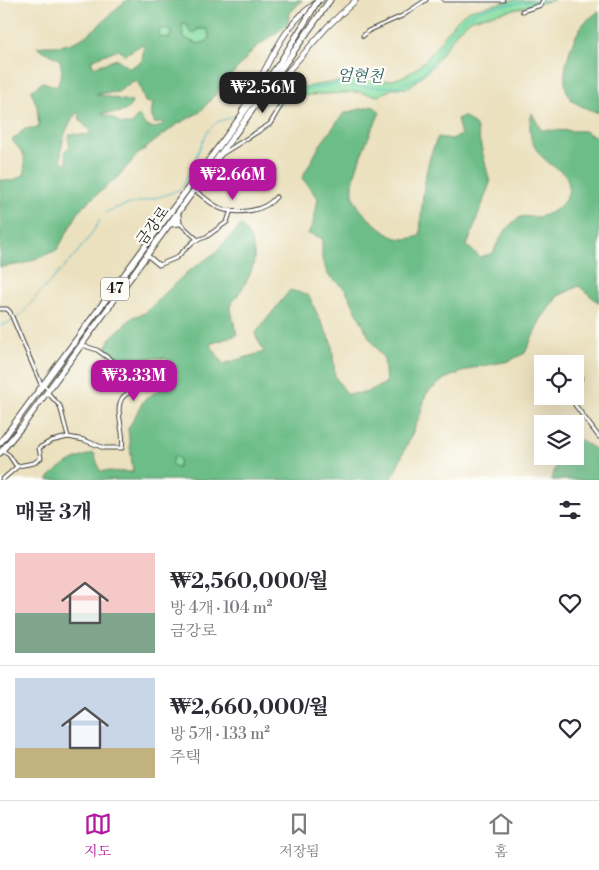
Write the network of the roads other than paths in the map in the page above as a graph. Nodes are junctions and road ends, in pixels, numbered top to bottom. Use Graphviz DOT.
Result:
graph roads {
  1 [pos="319,0"];
  2 [pos="356,0"];
  3 [pos="426,0"];
  4 [pos="444,0"];
  5 [pos="503,0"];
  6 [pos="543,0"];
  7 [pos="330,1"];
  8 [pos="522,11"];
  9 [pos="363,36"];
  10 [pos="291,67"];
  11 [pos="266,93"];
  12 [pos="251,100"];
  13 [pos="219,156"];
  14 [pos="194,190"];
  15 [pos="276,197"];
  16 [pos="231,210"];
  17 [pos="170,214"];
  18 [pos="177,218"];
  19 [pos="198,240"];
  20 [pos="147,255"];
  21 [pos="0,309"];
  22 [pos="82,345"];
  23 [pos="43,385"];
  24 [pos="48,391"];
  25 [pos="576,405"];
  26 [pos="68,437"];
  27 [pos="599,437"];
  28 [pos="0,442"];
  29 [pos="1,452"];
  30 [pos="17,466"];
  31 [pos="2,480"];
  1 -- 12 [label="main road, 47, bridge"];
  1 -- 12 [label="main road"];
  2 -- 10 [label="main road"];
  3 -- 9 [label="street"];
  4 -- 5 [label="street"];
  6 -- 8 [label="street"];
  7 -- 11 [label="main road, 47"];
  10 -- 11 [label="main road"];
  10 -- 13 [label="street"];
  11 -- 13 [label="main road, 금강로 / 47"];
  12 -- 17 [label="main road, 금강로 / 47"];
  13 -- 14 [label="main road, 금강로 / 47"];
  14 -- 16 [label="street"];
  14 -- 18 [label="main road, 금강로 / 47"];
  15 -- 16 [label="street"];
  16 -- 19 [label="street"];
  17 -- 18 [label="street"];
  17 -- 23 [label="main road, 금강로 / 47"];
  18 -- 19 [label="street"];
  18 -- 20 [label="main road, 금강로 / 47"];
  19 -- 20 [label="street"];
  20 -- 22 [label="main road, 금강로 / 47"];
  21 -- 23 [label="street"];
  22 -- 24 [label="main road, 금강로 / 47"];
  22 -- 26 [label="street"];
  23 -- 24 [label="street"];
  23 -- 28 [label="main road, 금강로 / 47"];
  24 -- 26 [label="street"];
  24 -- 29 [label="main road, 금강로 / 47"];
  25 -- 27 [label="street"];
  26 -- 30 [label="street"];
  29 -- 30 [label="street"];
  30 -- 31 [label="street"];
}
